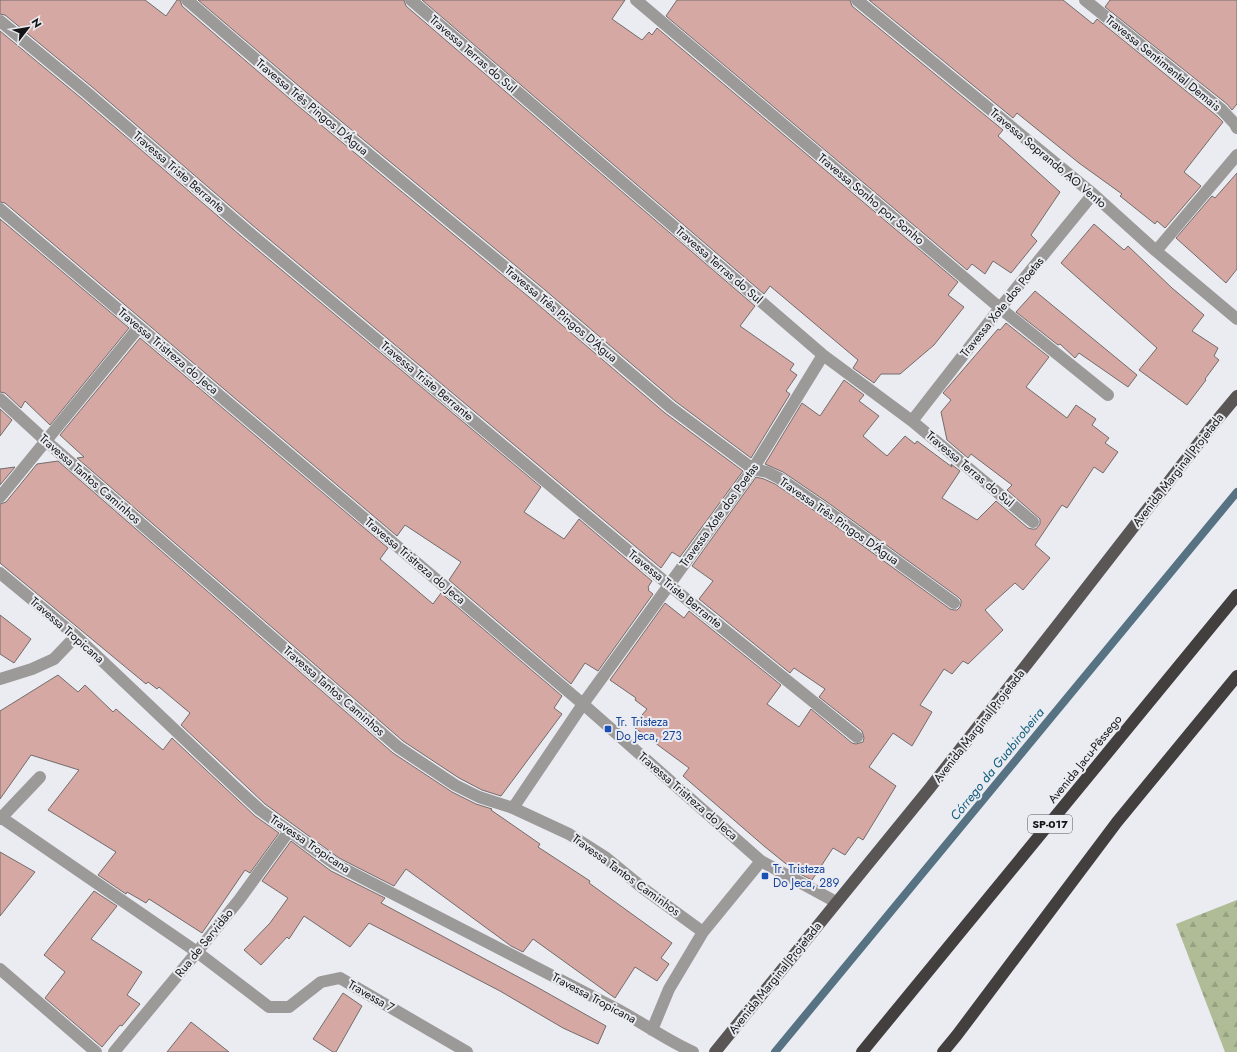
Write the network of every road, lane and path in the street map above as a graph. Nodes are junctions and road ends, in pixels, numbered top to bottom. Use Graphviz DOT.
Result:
graph roads {
  1 [pos="187,0"];
  2 [pos="411,0"];
  3 [pos="636,0"];
  4 [pos="857,0"];
  5 [pos="1085,0"];
  6 [pos="0,21"];
  7 [pos="1237,128"];
  8 [pos="1237,155"];
  9 [pos="1093,194"];
  10 [pos="0,209"];
  11 [pos="1156,251"];
  12 [pos="1000,308"];
  13 [pos="1237,319"];
  14 [pos="139,327"];
  15 [pos="823,355"];
  16 [pos="1108,395"];
  17 [pos="1237,396"];
  18 [pos="0,399"];
  19 [pos="912,421"];
  20 [pos="46,440"];
  21 [pos="753,469"];
  22 [pos="0,497"];
  23 [pos="1033,522"];
  24 [pos="0,573"];
  25 [pos="669,584"];
  26 [pos="1237,595"];
  27 [pos="954,603"];
  28 [pos="76,636"];
  29 [pos="1237,676"];
  30 [pos="0,679"];
  31 [pos="583,704"];
  32 [pos="857,737"];
  33 [pos="40,777"];
  34 [pos="513,808"];
  35 [pos="1,818"];
  36 [pos="289,831"];
  37 [pos="761,861"];
  38 [pos="836,902"];
  39 [pos="703,932"];
  40 [pos="197,952"];
  41 [pos="0,969"];
  42 [pos="652,1030"];
  43 [pos="96,1052"];
  44 [pos="114,1052"];
  45 [pos="467,1052"];
  46 [pos="693,1052"];
  47 [pos="715,1052"];
  48 [pos="862,1052"];
  49 [pos="943,1052"];
  1 -- 21 [label="street, Travessa Três Pingos D'Água"];
  2 -- 15 [label="street, Travessa Terras do Sul"];
  3 -- 12 [label="street, Travessa Sonho por Sonho"];
  4 -- 9 [label="street, Travessa Soprando AO Vento"];
  5 -- 7 [label="street, Travessa Sentimental Demais"];
  6 -- 25 [label="street, Travessa Triste Berrante"];
  8 -- 11 [label="street"];
  9 -- 11 [label="street, Travessa Soprando AO Vento"];
  9 -- 12 [label="street, Travessa Xote dos Poetas"];
  10 -- 14 [label="street, Travessa Tristreza do Jeca"];
  11 -- 13 [label="street, Travessa Soprando AO Vento"];
  12 -- 16 [label="street, Travessa Sonho por Sonho"];
  12 -- 19 [label="street, Travessa Xote dos Poetas"];
  14 -- 20 [label="street"];
  14 -- 31 [label="street, Travessa Tristreza do Jeca"];
  15 -- 19 [label="street, Travessa Terras do Sul"];
  15 -- 21 [label="street, Travessa Xote dos Poetas"];
  17 -- 38 [label="main road, Avenida Marginal Projetada"];
  18 -- 20 [label="street, Travessa Tantos Caminhos"];
  19 -- 23 [label="street, Travessa Terras do Sul"];
  20 -- 22 [label="street"];
  20 -- 34 [label="street, Travessa Tantos Caminhos"];
  21 -- 25 [label="street, Travessa Xote dos Poetas"];
  21 -- 27 [label="street, Travessa Três Pingos D'Água"];
  24 -- 28 [label="street, Travessa Tropicana"];
  25 -- 31 [label="street, Travessa Xote dos Poetas"];
  25 -- 32 [label="street, Travessa Triste Berrante"];
  26 -- 48 [label="highway, Avenida Jacu-Pêssego / SP-017"];
  28 -- 30 [label="street"];
  28 -- 36 [label="street, Travessa Tropicana"];
  29 -- 49 [label="highway"];
  31 -- 34 [label="street, Travessa Xote dos Poetas"];
  31 -- 37 [label="street, Travessa Tristreza do Jeca"];
  33 -- 35 [label="street"];
  34 -- 39 [label="street, Travessa Tantos Caminhos"];
  35 -- 40 [label="street, Travessa 7"];
  36 -- 40 [label="street, Rua de Servidão"];
  36 -- 42 [label="street, Travessa Tropicana"];
  37 -- 38 [label="street, Travessa Tristreza do Jeca"];
  37 -- 39 [label="street"];
  38 -- 47 [label="main road, Avenida Marginal Projetada"];
  39 -- 42 [label="street"];
  40 -- 44 [label="street, Rua de Servidão"];
  40 -- 45 [label="street, Travessa 7"];
  41 -- 43 [label="street"];
  42 -- 46 [label="street, Travessa Tropicana"];
}
